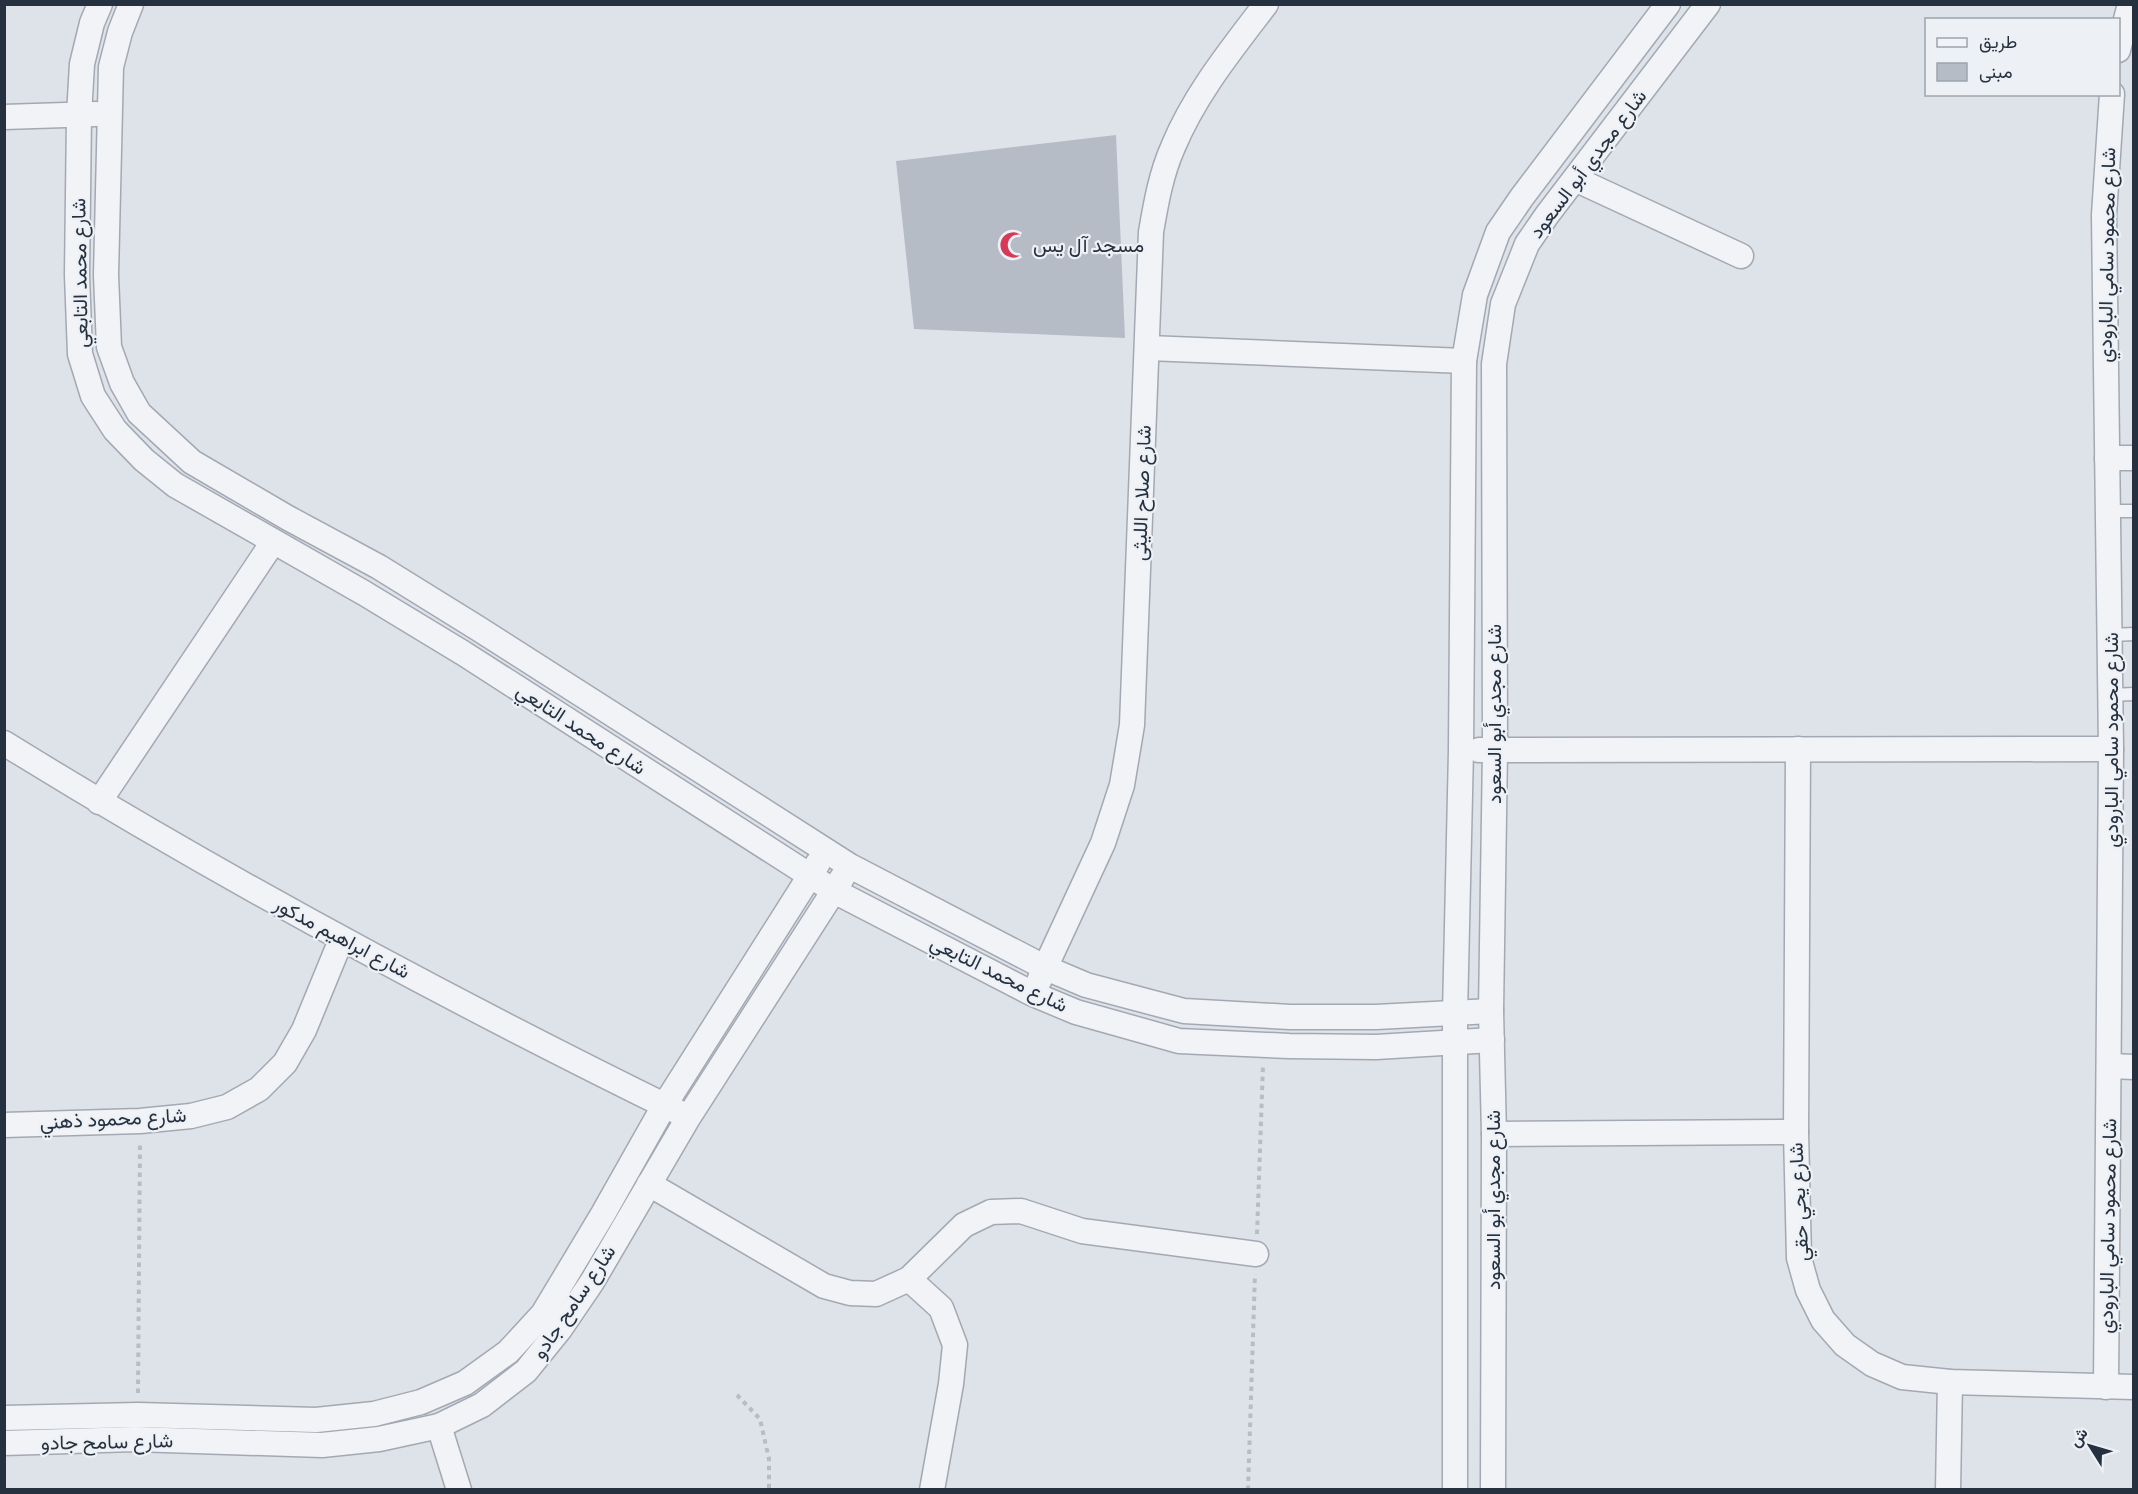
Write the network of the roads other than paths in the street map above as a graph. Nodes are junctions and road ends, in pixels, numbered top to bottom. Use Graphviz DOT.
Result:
graph roads {
  1 [pos="100,4"];
  2 [pos="131,4"];
  3 [pos="1266,4"];
  4 [pos="1668,4"];
  5 [pos="1708,4"];
  6 [pos="2130,4"];
  7 [pos="2120,42"];
  8 [pos="2112,96"];
  9 [pos="110,113"];
  10 [pos="79,115"];
  11 [pos="4,117"];
  12 [pos="1575,179"];
  13 [pos="1742,256"];
  14 [pos="1148,348"];
  15 [pos="1464,361"];
  16 [pos="2107,458"];
  17 [pos="2133,458"];
  18 [pos="2109,511"];
  19 [pos="2133,511"];
  20 [pos="273,542"];
  21 [pos="379,567"];
  22 [pos="364,593"];
  23 [pos="2122,635"];
  24 [pos="2122,694"];
  25 [pos="4,743"];
  26 [pos="1798,749"];
  27 [pos="2111,749"];
  28 [pos="1461,750"];
  29 [pos="1495,750"];
  30 [pos="99,802"];
  31 [pos="826,851"];
  32 [pos="850,866"];
  33 [pos="810,876"];
  34 [pos="834,891"];
  35 [pos="341,940"];
  36 [pos="1046,968"];
  37 [pos="1033,994"];
  38 [pos="1491,1011"];
  39 [pos="1455,1014"];
  40 [pos="1492,1040"];
  41 [pos="1456,1042"];
  42 [pos="2122,1066"];
  43 [pos="664,1106"];
  44 [pos="688,1118"];
  45 [pos="4,1125"];
  46 [pos="1796,1132"];
  47 [pos="1494,1134"];
  48 [pos="649,1184"];
  49 [pos="1256,1254"];
  50 [pos="909,1279"];
  51 [pos="1950,1382"];
  52 [pos="2106,1387"];
  53 [pos="2133,1387"];
  54 [pos="4,1418"];
  55 [pos="439,1426"];
  56 [pos="4,1443"];
  57 [pos="459,1490"];
  58 [pos="932,1490"];
  59 [pos="1455,1490"];
  60 [pos="1493,1490"];
  61 [pos="1948,1490"];
  1 -- 10 [label="street, شارع محمد التابعي"];
  2 -- 9 [label="street, شارع محمد التابعي"];
  3 -- 14 [label="street, شارع صلاح الليثى"];
  4 -- 15 [label="street, شارع مجدي أبو السعود"];
  5 -- 12 [label="street, شارع مجدي أبو السعود"];
  6 -- 7 [label="street"];
  8 -- 16 [label="street, شارع محمود سامي البارودي"];
  9 -- 10 [label="street"];
  9 -- 21 [label="street, شارع محمد التابعي"];
  10 -- 11 [label="street"];
  10 -- 20 [label="street, شارع محمد التابعي"];
  12 -- 13 [label="street"];
  12 -- 29 [label="street, شارع مجدي أبو السعود"];
  14 -- 15 [label="street"];
  14 -- 36 [label="street, شارع صلاح الليثى"];
  15 -- 28 [label="street, شارع مجدي أبو السعود"];
  16 -- 17 [label="street"];
  16 -- 18 [label="street, شارع محمود سامي البارودي"];
  18 -- 19 [label="lane"];
  18 -- 23 [label="street, شارع محمود سامي البارودي"];
  20 -- 22 [label="street, شارع محمد التابعي"];
  20 -- 30 [label="street"];
  21 -- 22 [label="street"];
  21 -- 31 [label="street, شارع محمد التابعي"];
  22 -- 33 [label="street, شارع محمد التابعي"];
  23 -- 24 [label="street, شارع محمود سامي البارودي"];
  24 -- 27 [label="street, شارع محمود سامي البارودي"];
  25 -- 30 [label="street, شارع ابراهيم مدكور"];
  26 -- 27 [label="street"];
  26 -- 29 [label="street"];
  26 -- 46 [label="street, شارع يحي حقي"];
  27 -- 42 [label="street, شارع محمود سامي البارودي"];
  28 -- 29 [label="street"];
  28 -- 39 [label="street, شارع مجدي أبو السعود"];
  29 -- 38 [label="street, شارع مجدي أبو السعود"];
  30 -- 35 [label="street, شارع ابراهيم مدكور"];
  31 -- 32 [label="street, شارع محمد التابعي"];
  31 -- 33 [label="street, شارع سامح جادو"];
  32 -- 34 [label="street, شارع سامح جادو"];
  32 -- 36 [label="street, شارع محمد التابعي"];
  33 -- 34 [label="street, شارع محمد التابعي"];
  33 -- 43 [label="street, شارع سامح جادو"];
  34 -- 37 [label="street, شارع محمد التابعي"];
  34 -- 44 [label="street, شارع سامح جادو"];
  35 -- 43 [label="street, شارع ابراهيم مدكور"];
  35 -- 45 [label="street, شارع محمود ذهني"];
  36 -- 37 [label="street, شارع صلاح الليثى"];
  36 -- 39 [label="street, شارع محمد التابعي"];
  37 -- 41 [label="street, شارع محمد التابعي"];
  38 -- 39 [label="street, شارع محمد التابعي"];
  38 -- 40 [label="street, شارع مجدي أبو السعود"];
  39 -- 41 [label="street, شارع مجدي أبو السعود"];
  40 -- 41 [label="street, شارع محمد التابعي"];
  40 -- 47 [label="street, شارع مجدي أبو السعود"];
  41 -- 59 [label="street, شارع مجدي أبو السعود"];
  42 -- 52 [label="street, شارع محمود سامي البارودي"];
  43 -- 44 [label="street, شارع ابراهيم مدكور"];
  43 -- 54 [label="street, شارع سامح جادو"];
  44 -- 48 [label="street, شارع سامح جادو"];
  46 -- 47 [label="street"];
  46 -- 51 [label="street, شارع يحي حقي"];
  47 -- 60 [label="street, شارع مجدي أبو السعود"];
  48 -- 50 [label="street"];
  48 -- 55 [label="street, شارع سامح جادو"];
  49 -- 50 [label="street"];
  50 -- 58 [label="street"];
  51 -- 52 [label="street, شارع يحي حقي"];
  51 -- 61 [label="street"];
  52 -- 53 [label="street, شارع يحي حقي"];
  55 -- 56 [label="street, شارع سامح جادو"];
  55 -- 57 [label="street"];
}
